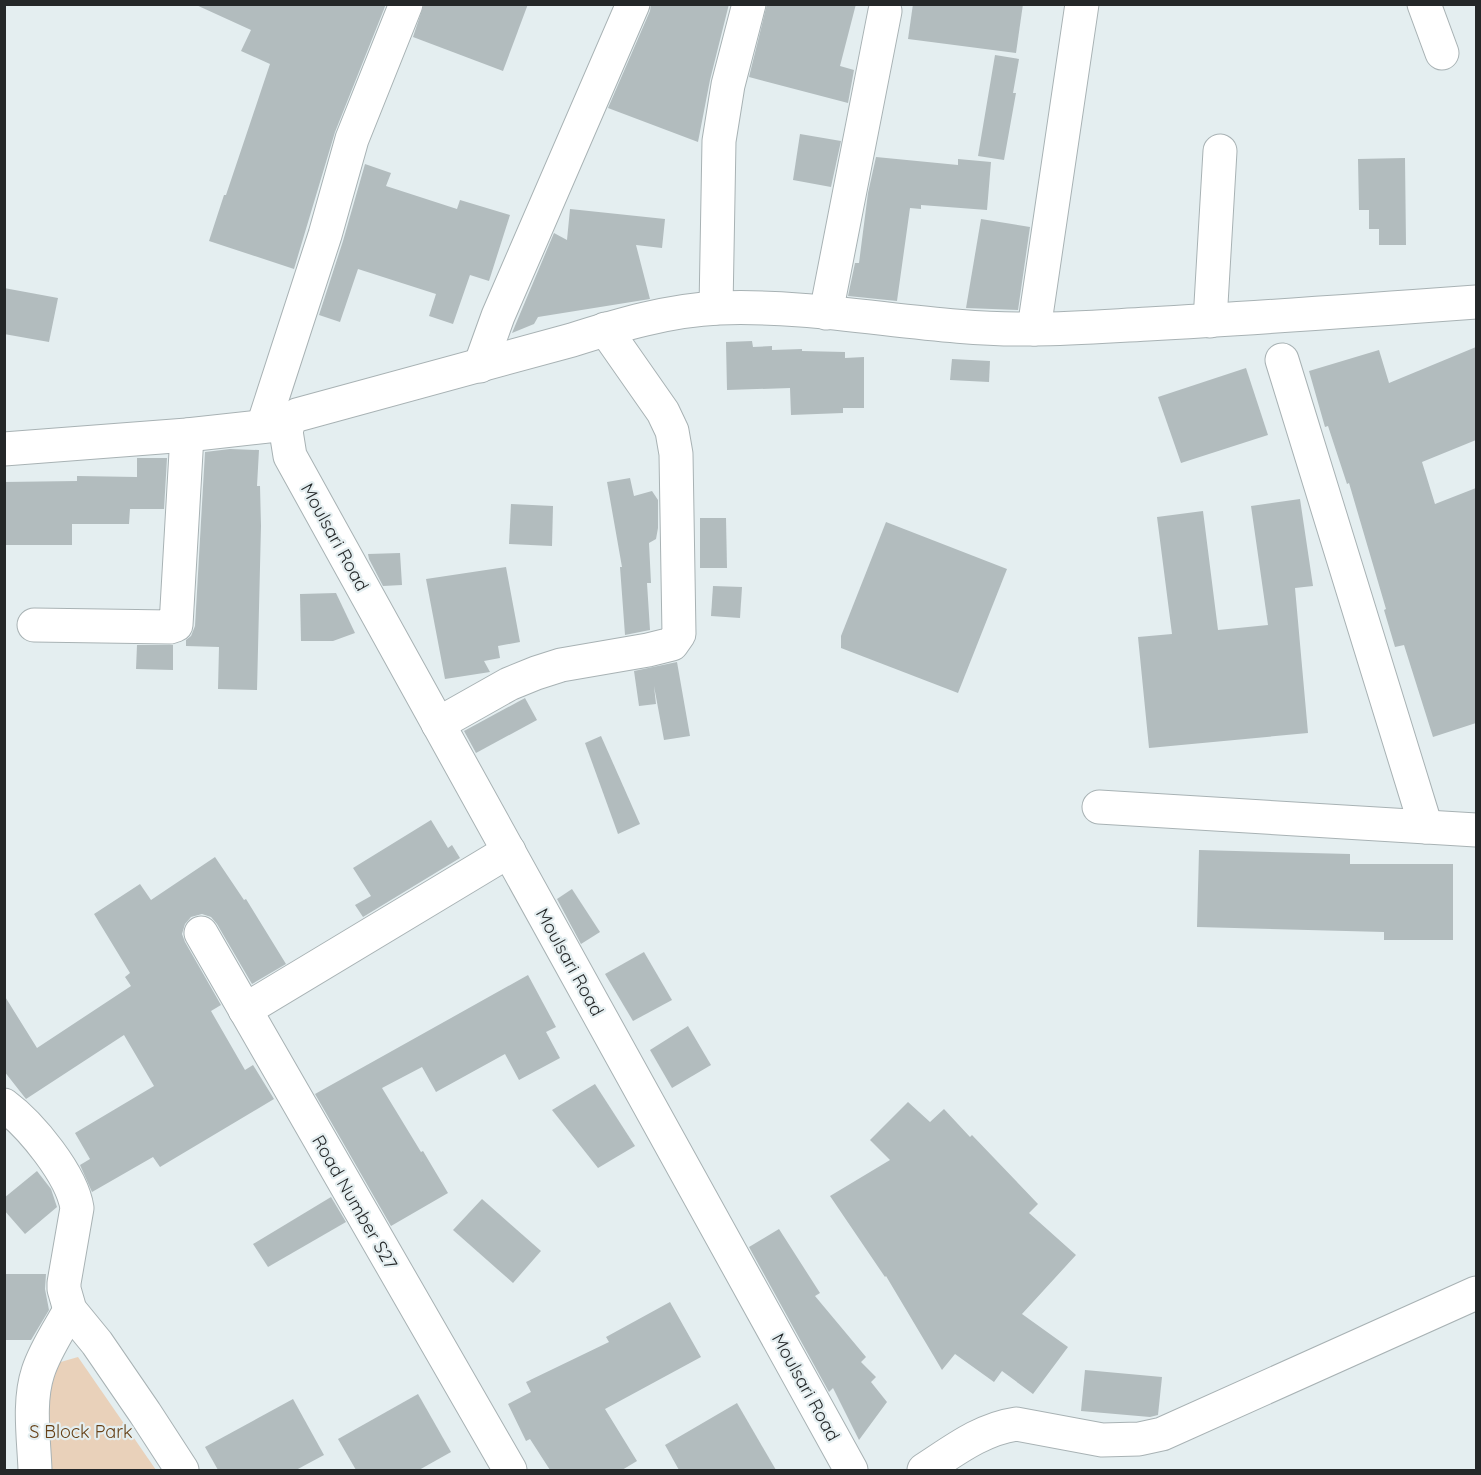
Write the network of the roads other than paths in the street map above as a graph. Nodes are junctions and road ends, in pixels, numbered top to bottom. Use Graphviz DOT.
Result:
graph roads {
  1 [pos="406,4"];
  2 [pos="633,4"];
  3 [pos="749,4"];
  4 [pos="1082,4"];
  5 [pos="1424,4"];
  6 [pos="885,11"];
  7 [pos="1442,52"];
  8 [pos="1220,152"];
  9 [pos="1476,302"];
  10 [pos="716,308"];
  11 [pos="826,313"];
  12 [pos="1210,321"];
  13 [pos="605,329"];
  14 [pos="1034,329"];
  15 [pos="1282,360"];
  16 [pos="480,366"];
  17 [pos="275,425"];
  18 [pos="187,435"];
  19 [pos="4,449"];
  20 [pos="34,625"];
  21 [pos="438,724"];
  22 [pos="1099,807"];
  23 [pos="1426,827"];
  24 [pos="1476,830"];
  25 [pos="509,852"];
  26 [pos="201,933"];
  27 [pos="245,1010"];
  28 [pos="4,1105"];
  29 [pos="1476,1293"];
  30 [pos="70,1310"];
  31 [pos="35,1470"];
  32 [pos="182,1470"];
  33 [pos="510,1470"];
  34 [pos="852,1470"];
  35 [pos="924,1470"];
  1 -- 17 [label="street"];
  2 -- 16 [label="street"];
  3 -- 10 [label="street"];
  4 -- 14 [label="street"];
  5 -- 7 [label="street"];
  6 -- 11 [label="street"];
  8 -- 12 [label="street"];
  9 -- 12 [label="street"];
  10 -- 11 [label="street"];
  10 -- 13 [label="street"];
  11 -- 14 [label="street"];
  12 -- 14 [label="street"];
  13 -- 16 [label="street"];
  13 -- 21 [label="street"];
  15 -- 23 [label="street"];
  16 -- 17 [label="street"];
  17 -- 18 [label="street"];
  17 -- 21 [label="street, Moulsari Road"];
  18 -- 19 [label="street"];
  18 -- 20 [label="street"];
  21 -- 25 [label="street, Moulsari Road"];
  22 -- 23 [label="street"];
  23 -- 24 [label="street"];
  25 -- 27 [label="street"];
  25 -- 34 [label="street, Moulsari Road"];
  26 -- 27 [label="street, Road Number S27"];
  27 -- 33 [label="street, Road Number S27"];
  28 -- 30 [label="street"];
  29 -- 35 [label="street"];
  30 -- 31 [label="street"];
  30 -- 32 [label="street"];
}
